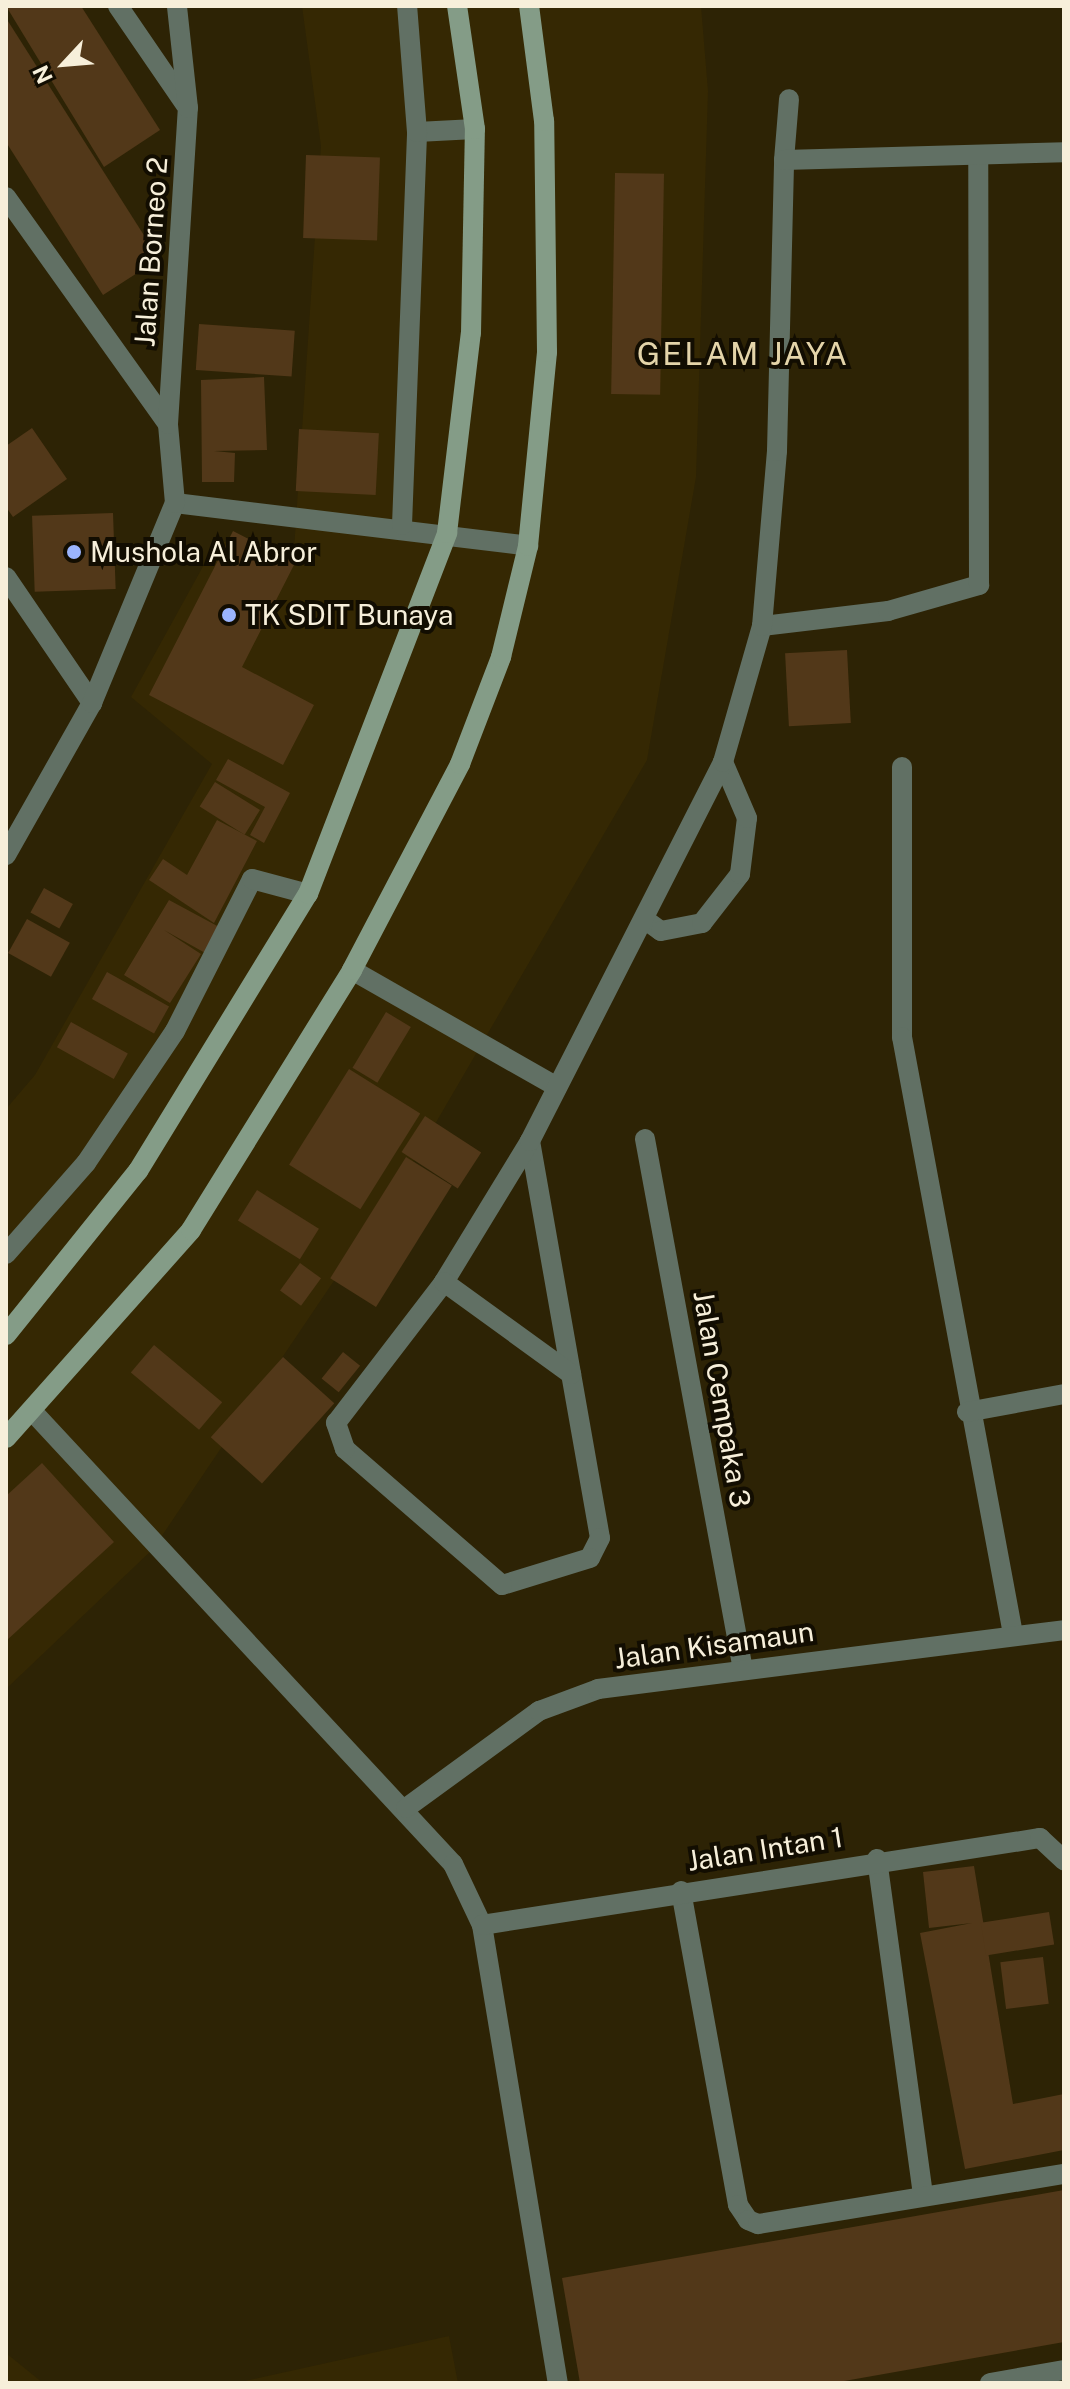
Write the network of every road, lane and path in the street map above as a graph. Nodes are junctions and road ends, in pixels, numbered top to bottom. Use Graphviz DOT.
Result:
graph roads {
  1 [pos="118,6"];
  2 [pos="177,6"];
  3 [pos="407,6"];
  4 [pos="457,6"];
  5 [pos="529,6"];
  6 [pos="789,99"];
  7 [pos="188,108"];
  8 [pos="475,129"];
  9 [pos="417,132"];
  10 [pos="1064,152"];
  11 [pos="978,159"];
  12 [pos="784,160"];
  13 [pos="6,197"];
  14 [pos="168,424"];
  15 [pos="175,503"];
  16 [pos="402,525"];
  17 [pos="456,535"];
  18 [pos="523,545"];
  19 [pos="6,577"];
  20 [pos="762,626"];
  21 [pos="92,703"];
  22 [pos="723,762"];
  23 [pos="902,767"];
  24 [pos="6,855"];
  25 [pos="308,894"];
  26 [pos="647,921"];
  27 [pos="352,970"];
  28 [pos="557,1087"];
  29 [pos="645,1139"];
  30 [pos="530,1141"];
  31 [pos="6,1254"];
  32 [pos="444,1282"];
  33 [pos="6,1335"];
  34 [pos="571,1374"];
  35 [pos="1064,1394"];
  36 [pos="33,1412"];
  37 [pos="967,1412"];
  38 [pos="6,1438"];
  39 [pos="1064,1630"];
  40 [pos="1013,1634"];
  41 [pos="743,1670"];
  42 [pos="406,1808"];
  43 [pos="1059,1854"];
  44 [pos="877,1859"];
  45 [pos="681,1891"];
  46 [pos="482,1925"];
  47 [pos="1064,2174"];
  48 [pos="923,2194"];
  49 [pos="1064,2370"];
  50 [pos="558,2383"];
  51 [pos="990,2383"];
  1 -- 7 [label="street"];
  2 -- 7 [label="street, Jalan Borneo 2"];
  3 -- 9 [label="street"];
  4 -- 8 [label="street"];
  5 -- 18 [label="street"];
  6 -- 12 [label="street"];
  7 -- 14 [label="street, Jalan Borneo 2"];
  8 -- 9 [label="street"];
  8 -- 17 [label="street"];
  9 -- 16 [label="street"];
  10 -- 11 [label="street"];
  11 -- 12 [label="street"];
  11 -- 20 [label="street"];
  12 -- 20 [label="street"];
  13 -- 14 [label="street"];
  14 -- 15 [label="street, Jalan Borneo 2"];
  15 -- 16 [label="street"];
  15 -- 21 [label="street"];
  16 -- 17 [label="street"];
  17 -- 18 [label="street"];
  17 -- 25 [label="street"];
  18 -- 27 [label="street"];
  19 -- 21 [label="street"];
  20 -- 22 [label="street"];
  21 -- 24 [label="street"];
  22 -- 26 [label="street"];
  22 -- 26 [label="street"];
  23 -- 37 [label="street"];
  25 -- 31 [label="street"];
  25 -- 33 [label="street"];
  26 -- 28 [label="street"];
  27 -- 28 [label="street"];
  27 -- 36 [label="street"];
  28 -- 30 [label="street"];
  29 -- 41 [label="street, Jalan Cempaka 3"];
  30 -- 32 [label="street"];
  30 -- 34 [label="street"];
  32 -- 34 [label="street"];
  32 -- 34 [label="street"];
  35 -- 37 [label="street"];
  36 -- 38 [label="street"];
  36 -- 42 [label="street"];
  37 -- 40 [label="street"];
  39 -- 40 [label="street, Jalan Kisamaun"];
  40 -- 41 [label="street, Jalan Kisamaun"];
  41 -- 42 [label="street, Jalan Kisamaun"];
  42 -- 46 [label="street"];
  43 -- 44 [label="street, Jalan Intan 1"];
  44 -- 45 [label="street, Jalan Intan 1"];
  44 -- 48 [label="street"];
  45 -- 46 [label="street, Jalan Intan 1"];
  45 -- 48 [label="street"];
  46 -- 50 [label="street"];
  47 -- 48 [label="street"];
  49 -- 51 [label="street"];
}
